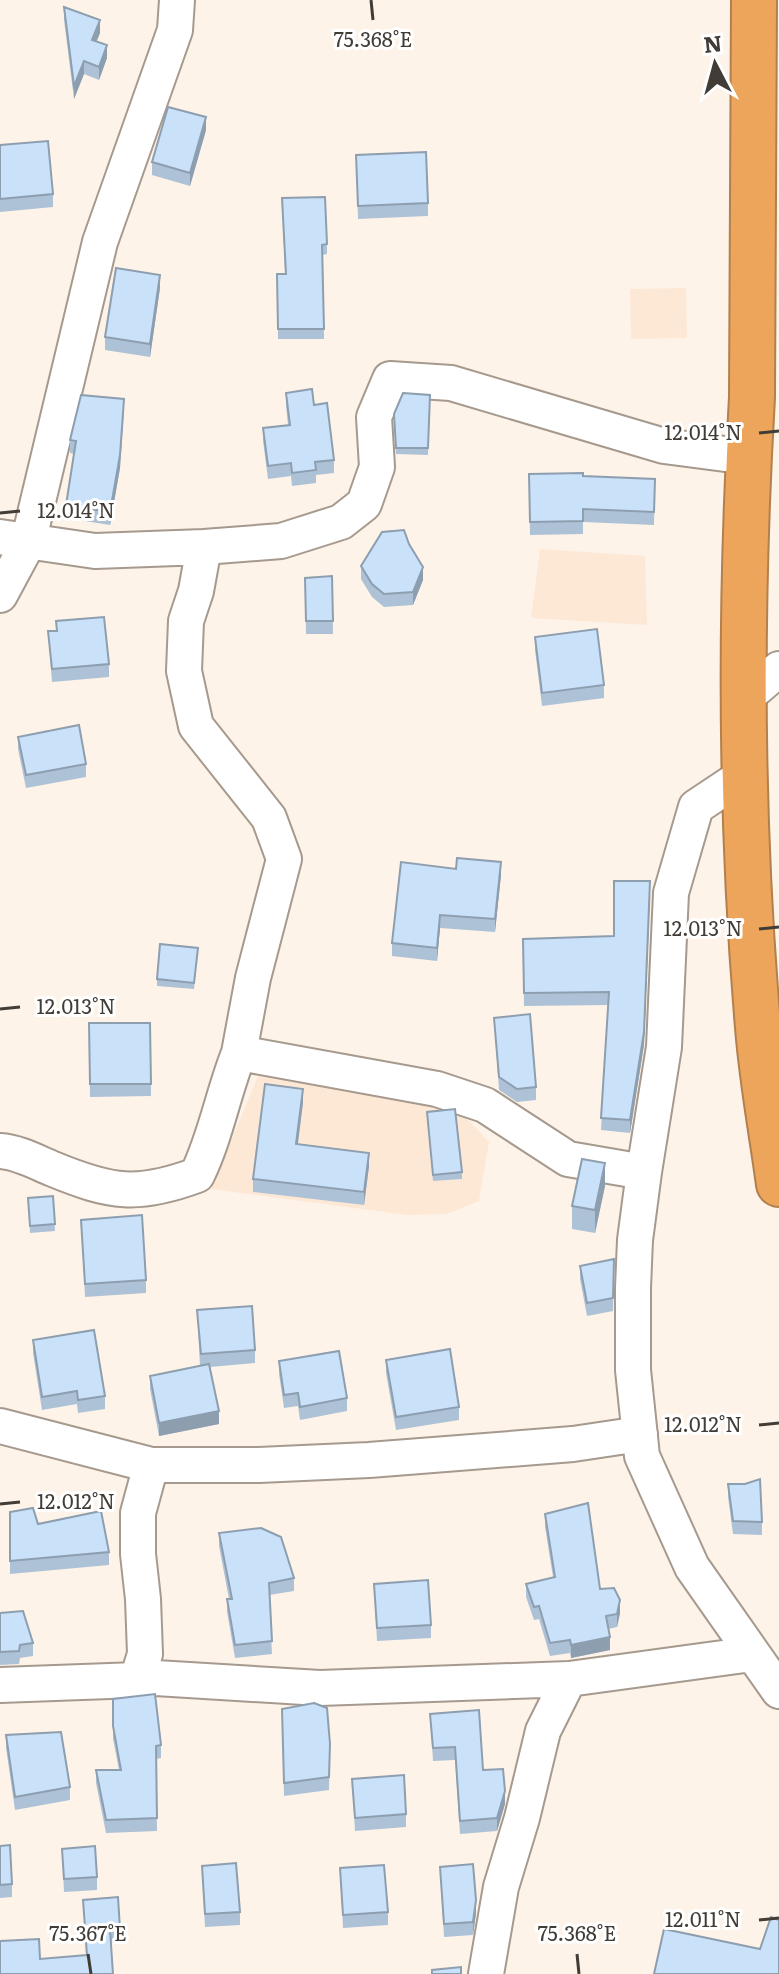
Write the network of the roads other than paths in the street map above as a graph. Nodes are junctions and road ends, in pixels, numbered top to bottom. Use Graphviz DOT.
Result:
graph roads {
  1 [pos="177,0"];
  2 [pos="754,0"];
  3 [pos="748,457"];
  4 [pos="14,540"];
  5 [pos="204,547"];
  6 [pos="0,595"];
  7 [pos="779,669"];
  8 [pos="744,699"];
  9 [pos="744,775"];
  10 [pos="768,1029"];
  11 [pos="239,1053"];
  12 [pos="0,1151"];
  13 [pos="644,1172"];
  14 [pos="779,1184"];
  15 [pos="0,1426"];
  16 [pos="640,1434"];
  17 [pos="151,1465"];
  18 [pos="752,1654"];
  19 [pos="569,1679"];
  20 [pos="137,1680"];
  21 [pos="0,1685"];
  22 [pos="779,1691"];
  23 [pos="486,1974"];
  1 -- 4 [label="street"];
  2 -- 3 [label="highway"];
  3 -- 5 [label="street"];
  3 -- 8 [label="highway"];
  4 -- 5 [label="street"];
  4 -- 6 [label="street"];
  5 -- 11 [label="street"];
  7 -- 8 [label="street"];
  8 -- 9 [label="highway"];
  9 -- 10 [label="highway"];
  9 -- 13 [label="street"];
  10 -- 14 [label="highway"];
  11 -- 12 [label="street"];
  11 -- 13 [label="street"];
  13 -- 16 [label="street"];
  15 -- 17 [label="street"];
  16 -- 17 [label="street"];
  16 -- 18 [label="street"];
  17 -- 20 [label="street"];
  18 -- 19 [label="street"];
  18 -- 22 [label="street"];
  19 -- 20 [label="street"];
  19 -- 23 [label="street"];
  20 -- 21 [label="street"];
}
